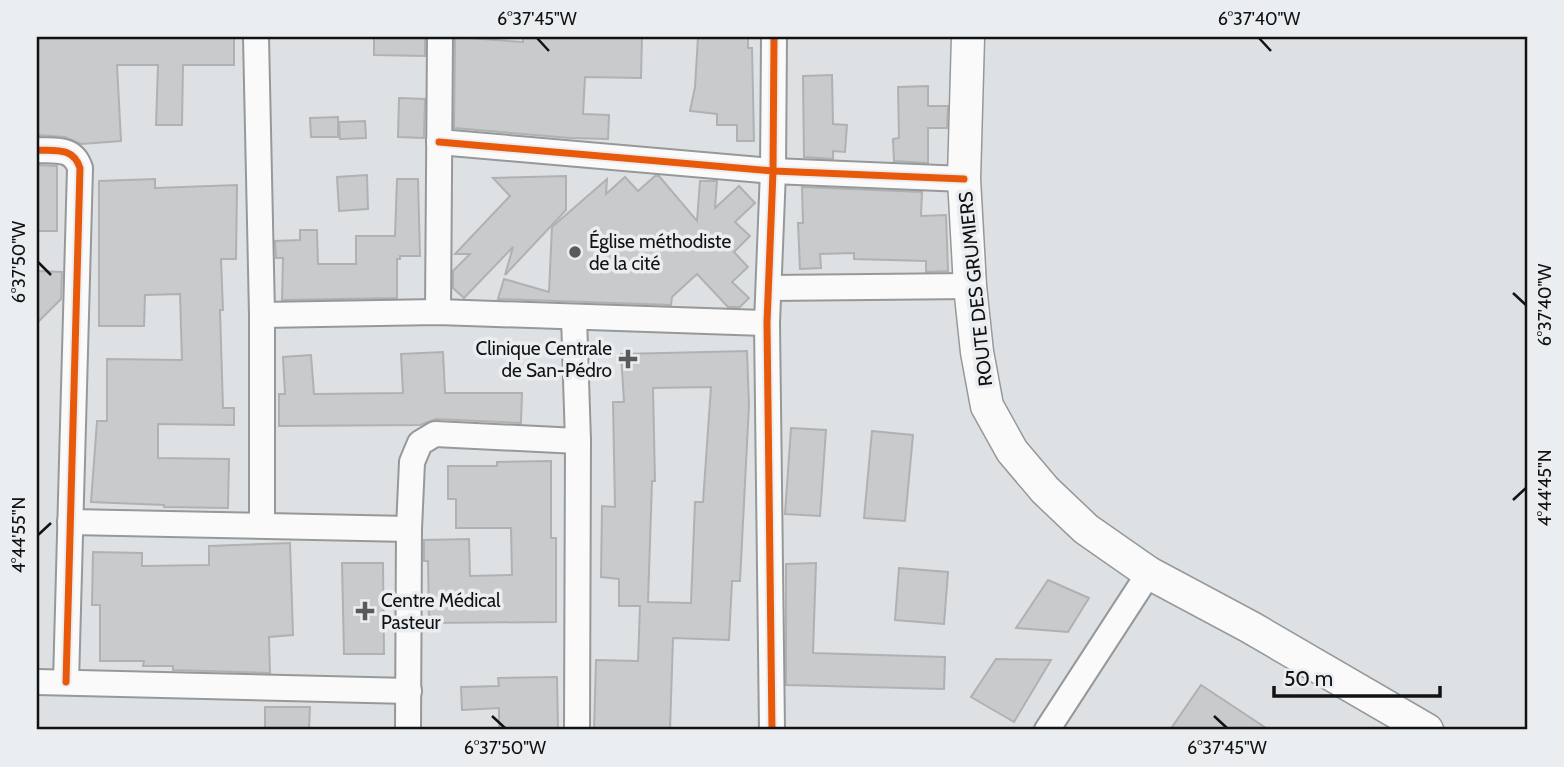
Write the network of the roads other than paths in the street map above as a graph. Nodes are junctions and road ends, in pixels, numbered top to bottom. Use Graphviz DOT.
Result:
graph roads {
  1 [pos="256,37"];
  2 [pos="440,37"];
  3 [pos="774,37"];
  4 [pos="968,37"];
  5 [pos="439,142"];
  6 [pos="37,150"];
  7 [pos="773,171"];
  8 [pos="964,179"];
  9 [pos="970,286"];
  10 [pos="768,288"];
  11 [pos="438,313"];
  12 [pos="262,315"];
  13 [pos="573,317"];
  14 [pos="767,323"];
  15 [pos="578,441"];
  16 [pos="70,522"];
  17 [pos="262,525"];
  18 [pos="409,529"];
  19 [pos="1149,573"];
  20 [pos="37,682"];
  21 [pos="66,682"];
  22 [pos="409,691"];
  23 [pos="408,730"];
  24 [pos="576,730"];
  25 [pos="772,730"];
  26 [pos="1047,730"];
  27 [pos="1427,730"];
  1 -- 12 [label="street"];
  2 -- 5 [label="street"];
  3 -- 7 [label="street"];
  4 -- 8 [label="main road, ROUTE DES GRUMIERS"];
  5 -- 7 [label="street"];
  5 -- 11 [label="street"];
  6 -- 16 [label="street"];
  7 -- 8 [label="street"];
  7 -- 10 [label="street"];
  8 -- 9 [label="main road, ROUTE DES GRUMIERS"];
  9 -- 10 [label="street"];
  9 -- 19 [label="main road, ROUTE DES GRUMIERS"];
  10 -- 14 [label="street"];
  11 -- 12 [label="street"];
  11 -- 13 [label="street"];
  12 -- 17 [label="street"];
  13 -- 14 [label="street"];
  13 -- 15 [label="street"];
  14 -- 25 [label="street"];
  15 -- 18 [label="street"];
  15 -- 24 [label="street"];
  16 -- 17 [label="street"];
  16 -- 21 [label="street"];
  17 -- 18 [label="street"];
  18 -- 22 [label="street"];
  19 -- 26 [label="street"];
  19 -- 27 [label="main road, ROUTE DES GRUMIERS"];
  20 -- 21 [label="street"];
  21 -- 22 [label="street"];
  22 -- 23 [label="street"];
}
